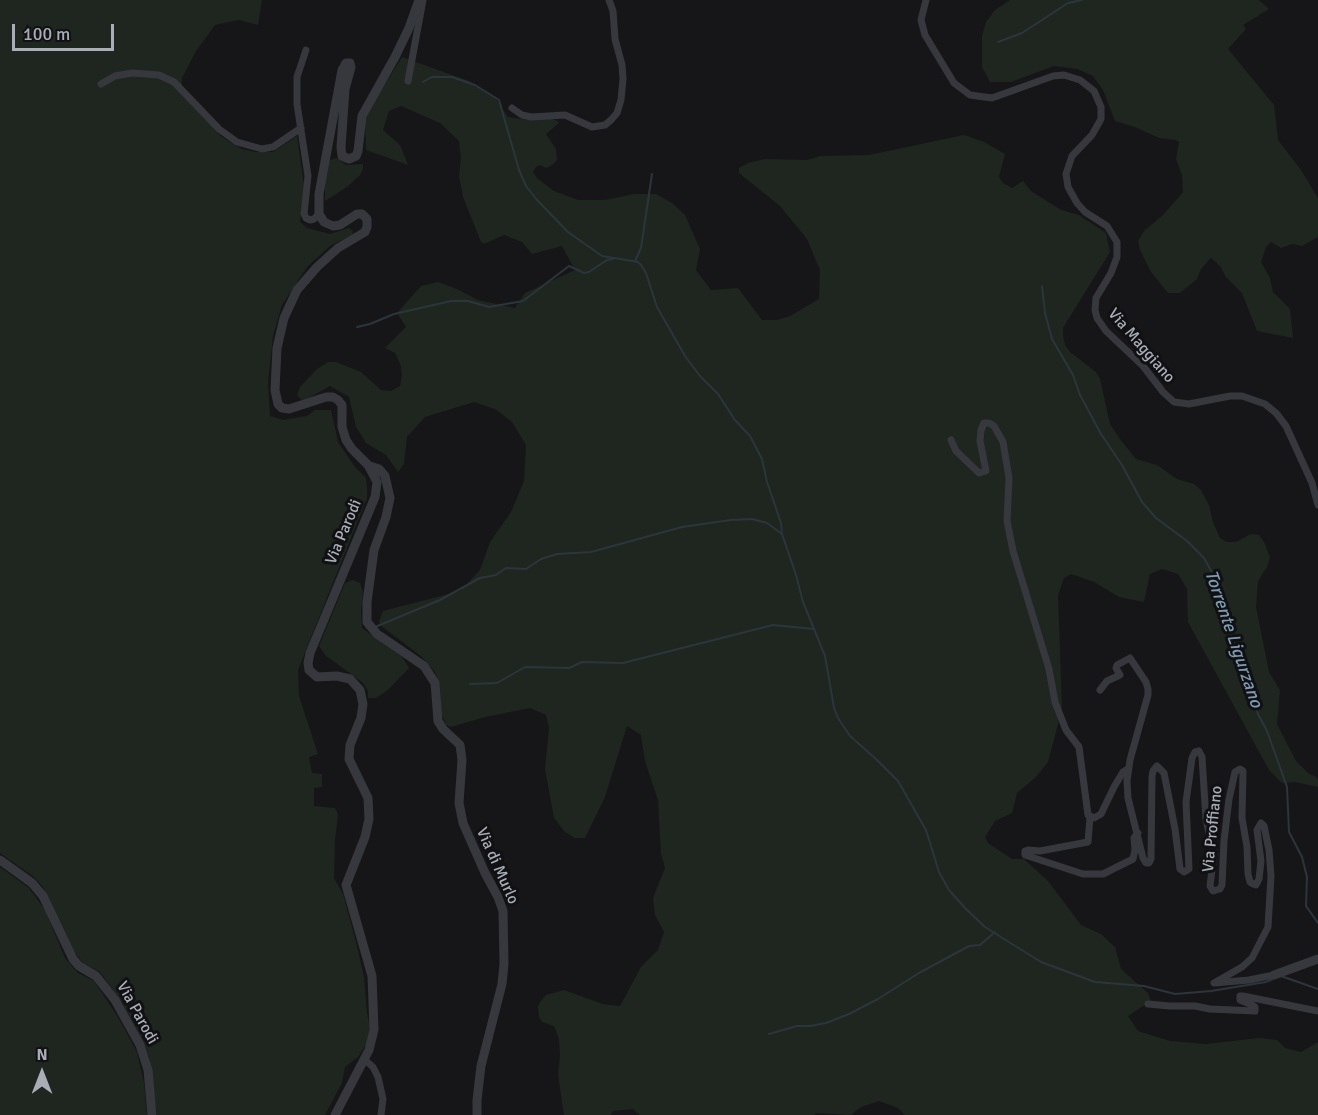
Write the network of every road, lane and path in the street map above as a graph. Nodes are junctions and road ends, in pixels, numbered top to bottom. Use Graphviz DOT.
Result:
graph roads {
  1 [pos="421,0"];
  2 [pos="609,0"];
  3 [pos="926,0"];
  4 [pos="306,50"];
  5 [pos="408,81"];
  6 [pos="101,84"];
  7 [pos="512,108"];
  8 [pos="301,128"];
  9 [pos="319,214"];
  10 [pos="951,440"];
  11 [pos="368,465"];
  12 [pos="1318,505"];
  13 [pos="1100,690"];
  14 [pos="1128,770"];
  15 [pos="1090,817"];
  16 [pos="1138,833"];
  17 [pos="0,860"];
  18 [pos="1318,959"];
  19 [pos="1274,975"];
  20 [pos="1148,1004"];
  21 [pos="1318,1011"];
  22 [pos="364,1059"];
  23 [pos="152,1115"];
  24 [pos="335,1115"];
  25 [pos="381,1115"];
  26 [pos="477,1115"];
  1 -- 5 [label="street"];
  1 -- 9 [label="street"];
  2 -- 7 [label="street"];
  3 -- 12 [label="street, Via Maggiano"];
  4 -- 8 [label="street"];
  6 -- 8 [label="street"];
  8 -- 9 [label="street"];
  9 -- 11 [label="street, Via Parodi"];
  10 -- 15 [label="street, Via Proffiano"];
  11 -- 22 [label="street, Via Parodi"];
  11 -- 26 [label="street, Via di Murlo"];
  13 -- 14 [label="street, Via Proffiano"];
  14 -- 15 [label="street, Via Proffiano"];
  14 -- 16 [label="street, Via Proffiano"];
  15 -- 16 [label="street, Via Proffiano"];
  16 -- 19 [label="street, Via Proffiano"];
  17 -- 23 [label="street, Via Parodi"];
  18 -- 19 [label="street, Via Proffiano"];
  20 -- 21 [label="street"];
  22 -- 24 [label="street, Via Parodi"];
  22 -- 25 [label="street"];
}
